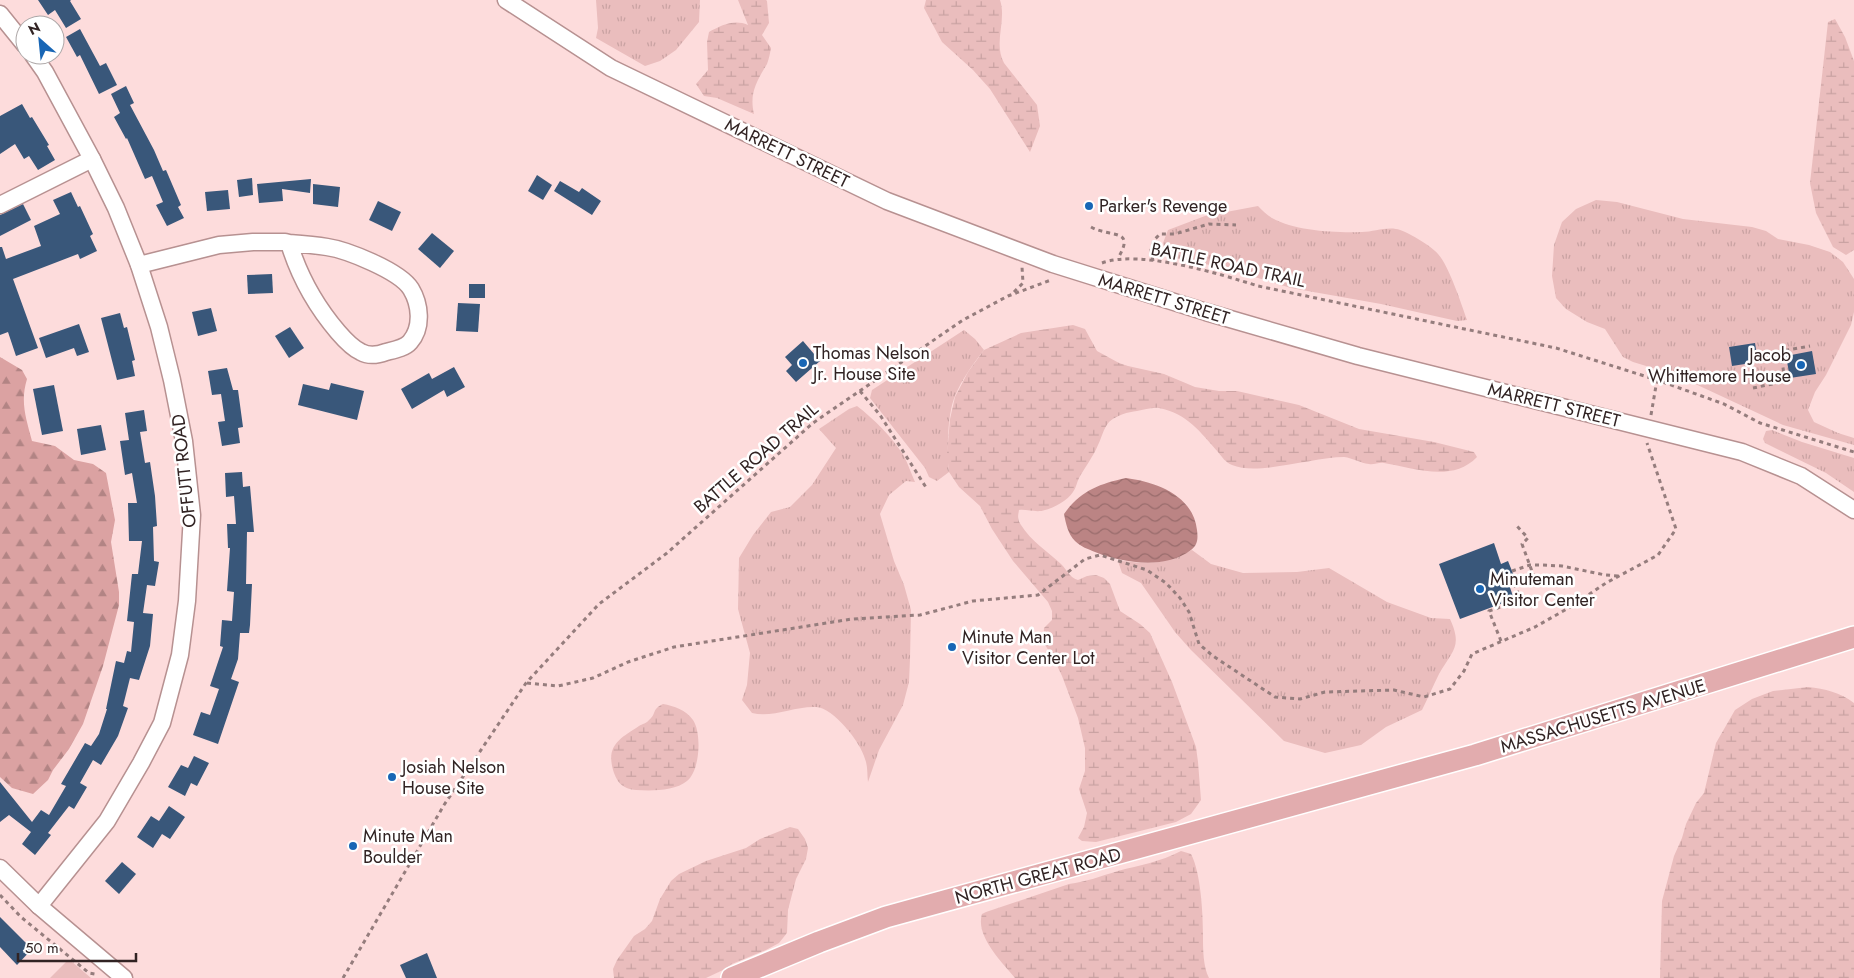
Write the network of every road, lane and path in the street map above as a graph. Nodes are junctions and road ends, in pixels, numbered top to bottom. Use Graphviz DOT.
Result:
graph roads {
  1 [pos="506,0"];
  2 [pos="0,14"];
  3 [pos="15,33"];
  4 [pos="40,65"];
  5 [pos="92,158"];
  6 [pos="0,205"];
  7 [pos="1236,225"];
  8 [pos="1091,227"];
  9 [pos="289,243"];
  10 [pos="1012,248"];
  11 [pos="1118,258"];
  12 [pos="1153,261"];
  13 [pos="139,265"];
  14 [pos="1076,272"];
  15 [pos="1012,294"];
  16 [pos="1810,346"];
  17 [pos="1657,380"];
  18 [pos="1753,388"];
  19 [pos="860,391"];
  20 [pos="1649,429"];
  21 [pos="1854,452"];
  22 [pos="927,489"];
  23 [pos="1854,510"];
  24 [pos="1515,524"];
  25 [pos="1530,565"];
  26 [pos="1512,571"];
  27 [pos="1619,576"];
  28 [pos="1854,637"];
  29 [pos="1500,641"];
  30 [pos="526,683"];
  31 [pos="1350,790"];
  32 [pos="0,868"];
  33 [pos="39,906"];
  34 [pos="124,978"];
  35 [pos="343,978"];
  36 [pos="732,978"];
  1 -- 10 [label="street, MARRETT STREET"];
  2 -- 3 [label="street"];
  4 -- 5 [label="street, OFFUTT ROAD"];
  5 -- 6 [label="street"];
  5 -- 13 [label="street, OFFUTT ROAD"];
  7 -- 12 [label="path"];
  8 -- 11 [label="path"];
  9 -- 9 [label="street"];
  9 -- 13 [label="street"];
  10 -- 14 [label="street, MARRETT STREET"];
  10 -- 15 [label="path"];
  11 -- 12 [label="path, BATTLE ROAD TRAIL"];
  11 -- 14 [label="path, BATTLE ROAD TRAIL"];
  12 -- 17 [label="path, BATTLE ROAD TRAIL"];
  13 -- 33 [label="street, OFFUTT ROAD"];
  14 -- 15 [label="path, BATTLE ROAD TRAIL"];
  14 -- 20 [label="street, MARRETT STREET"];
  15 -- 19 [label="path, BATTLE ROAD TRAIL"];
  16 -- 18 [label="path"];
  17 -- 20 [label="path"];
  17 -- 21 [label="path, BATTLE ROAD TRAIL"];
  19 -- 22 [label="path"];
  19 -- 30 [label="path, BATTLE ROAD TRAIL"];
  20 -- 23 [label="street, MARRETT STREET"];
  20 -- 27 [label="path"];
  24 -- 25 [label="path"];
  25 -- 26 [label="path"];
  25 -- 27 [label="path"];
  25 -- 29 [label="path"];
  27 -- 29 [label="path"];
  28 -- 31 [label="main road, MASSACHUSETTS AVENUE"];
  29 -- 30 [label="path"];
  30 -- 35 [label="path, BATTLE ROAD TRAIL"];
  31 -- 36 [label="main road, NORTH GREAT ROAD"];
  32 -- 33 [label="street"];
  33 -- 34 [label="street"];
}
